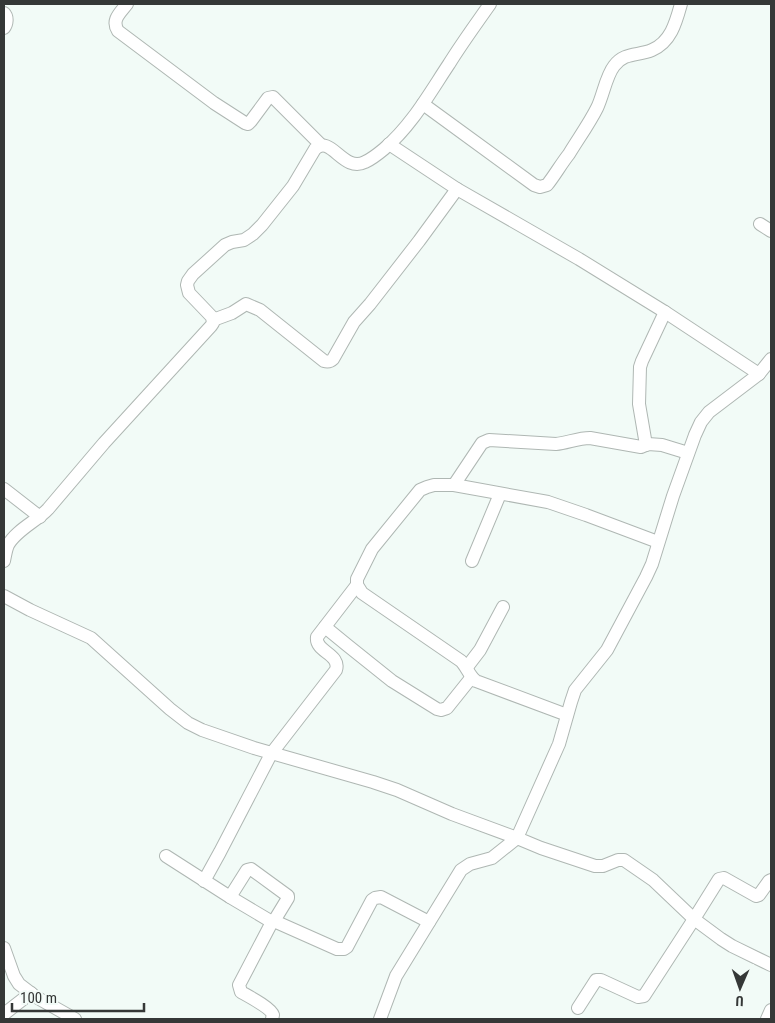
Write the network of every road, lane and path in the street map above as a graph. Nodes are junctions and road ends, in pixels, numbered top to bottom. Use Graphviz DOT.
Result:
graph roads {
  1 [pos="127,4"];
  2 [pos="490,4"];
  3 [pos="681,4"];
  4 [pos="4,13"];
  5 [pos="4,28"];
  6 [pos="423,104"];
  7 [pos="389,144"];
  8 [pos="320,145"];
  9 [pos="457,189"];
  10 [pos="760,224"];
  11 [pos="771,231"];
  12 [pos="665,312"];
  13 [pos="213,320"];
  14 [pos="771,359"];
  15 [pos="759,374"];
  16 [pos="646,445"];
  17 [pos="688,453"];
  18 [pos="454,485"];
  19 [pos="4,489"];
  20 [pos="500,494"];
  21 [pos="40,517"];
  22 [pos="658,542"];
  23 [pos="4,561"];
  24 [pos="472,561"];
  25 [pos="357,585"];
  26 [pos="4,596"];
  27 [pos="503,607"];
  28 [pos="325,627"];
  29 [pos="469,672"];
  30 [pos="567,715"];
  31 [pos="271,754"];
  32 [pos="517,838"];
  33 [pos="166,856"];
  34 [pos="771,880"];
  35 [pos="204,881"];
  36 [pos="230,898"];
  37 [pos="694,919"];
  38 [pos="273,921"];
  39 [pos="429,922"];
  40 [pos="4,948"];
  41 [pos="771,965"];
  42 [pos="31,993"];
  43 [pos="578,1008"];
  44 [pos="771,1010"];
  45 [pos="4,1014"];
  46 [pos="75,1019"];
  47 [pos="272,1019"];
  48 [pos="380,1019"];
  49 [pos="767,1019"];
  1 -- 8 [label="street"];
  2 -- 6 [label="street"];
  3 -- 6 [label="street"];
  4 -- 5 [label="street"];
  6 -- 7 [label="street"];
  7 -- 8 [label="street"];
  7 -- 9 [label="street"];
  8 -- 13 [label="street"];
  9 -- 12 [label="street"];
  9 -- 13 [label="street"];
  10 -- 11 [label="street"];
  12 -- 15 [label="street"];
  12 -- 16 [label="street"];
  13 -- 21 [label="street"];
  14 -- 15 [label="street"];
  15 -- 17 [label="street"];
  16 -- 17 [label="street"];
  16 -- 18 [label="street"];
  17 -- 22 [label="street"];
  18 -- 20 [label="street"];
  18 -- 25 [label="street"];
  19 -- 21 [label="street"];
  20 -- 22 [label="street"];
  20 -- 24 [label="street"];
  21 -- 23 [label="street"];
  22 -- 30 [label="street"];
  25 -- 28 [label="street"];
  25 -- 29 [label="street"];
  26 -- 31 [label="street"];
  27 -- 29 [label="street"];
  28 -- 29 [label="street"];
  28 -- 31 [label="street"];
  29 -- 30 [label="street"];
  30 -- 32 [label="street"];
  31 -- 32 [label="street"];
  31 -- 35 [label="street"];
  32 -- 37 [label="street"];
  32 -- 39 [label="street"];
  33 -- 35 [label="street"];
  34 -- 37 [label="street"];
  35 -- 36 [label="street"];
  36 -- 38 [label="street"];
  36 -- 38 [label="street"];
  37 -- 41 [label="street"];
  37 -- 43 [label="street"];
  38 -- 39 [label="street"];
  38 -- 47 [label="street"];
  39 -- 48 [label="street"];
  40 -- 42 [label="street"];
  42 -- 45 [label="street"];
  42 -- 46 [label="street"];
  44 -- 49 [label="street"];
}
